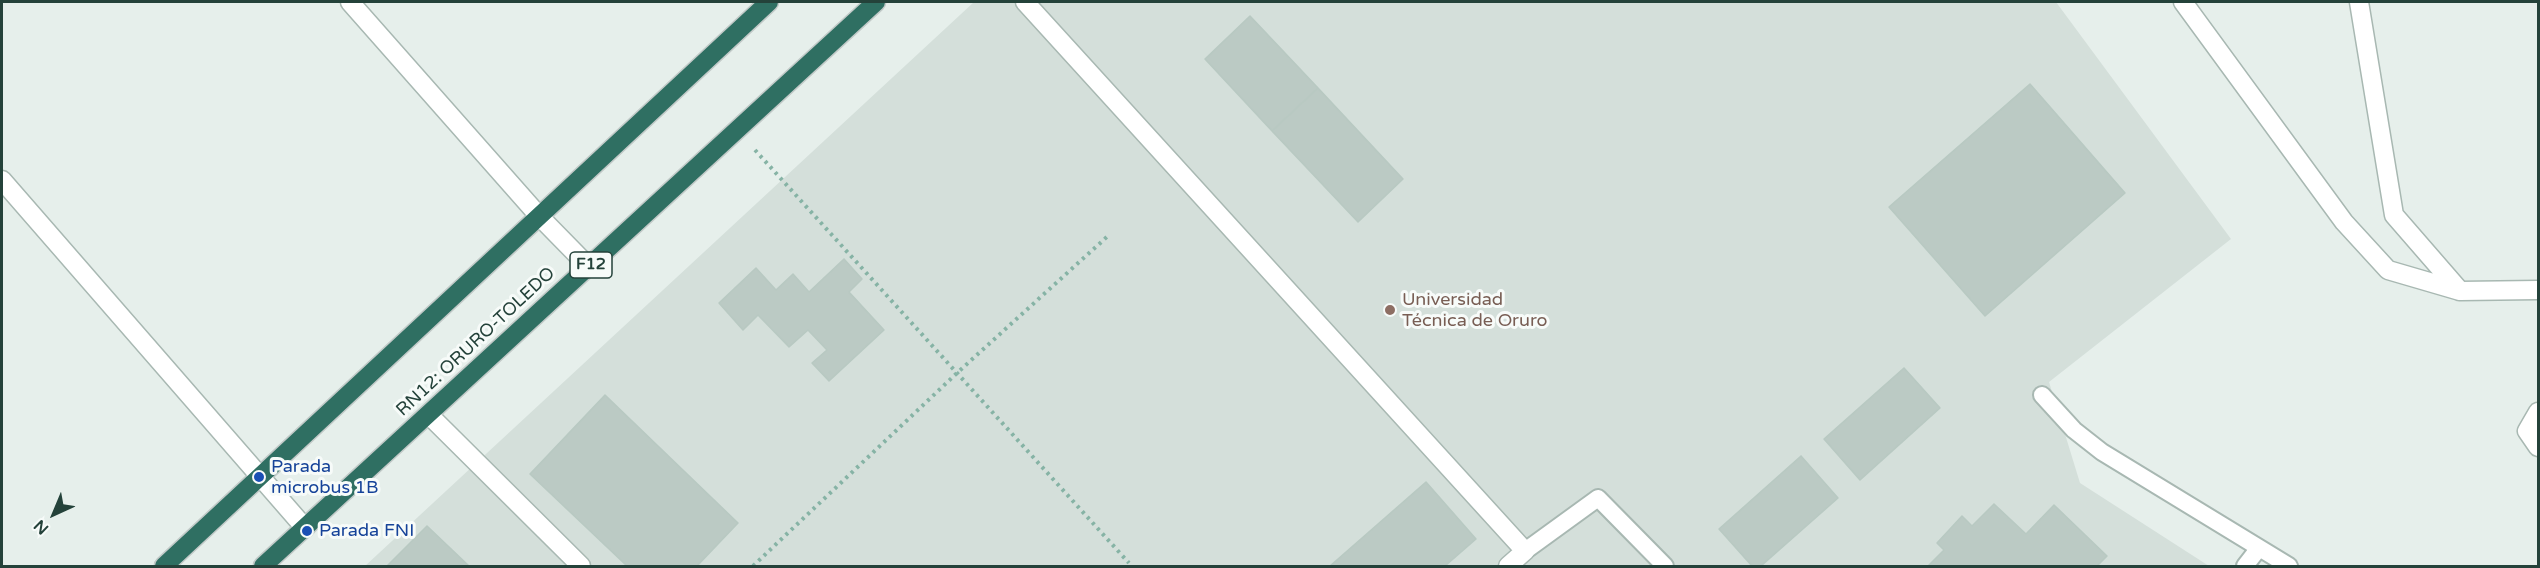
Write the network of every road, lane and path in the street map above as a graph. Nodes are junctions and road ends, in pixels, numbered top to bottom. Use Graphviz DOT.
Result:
graph roads {
  1 [pos="350,2"];
  2 [pos="769,2"];
  3 [pos="876,2"];
  4 [pos="1025,2"];
  5 [pos="2183,2"];
  6 [pos="2359,2"];
  7 [pos="736,130"];
  8 [pos="2,180"];
  9 [pos="539,216"];
  10 [pos="1109,235"];
  11 [pos="589,267"];
  12 [pos="2538,290"];
  13 [pos="2460,291"];
  14 [pos="957,373"];
  15 [pos="2042,395"];
  16 [pos="2538,412"];
  17 [pos="429,415"];
  18 [pos="2538,447"];
  19 [pos="262,476"];
  20 [pos="305,528"];
  21 [pos="2259,548"];
  22 [pos="1525,551"];
  23 [pos="1129,563"];
  24 [pos="164,567"];
  25 [pos="263,567"];
  26 [pos="581,567"];
  27 [pos="753,567"];
  28 [pos="1508,567"];
  29 [pos="1665,567"];
  30 [pos="2245,567"];
  31 [pos="2289,567"];
  1 -- 9 [label="street"];
  2 -- 9 [label="highway"];
  3 -- 7 [label="highway, RN12: ORURO-TOLEDO / F12"];
  4 -- 22 [label="street"];
  5 -- 13 [label="street"];
  6 -- 13 [label="street"];
  7 -- 11 [label="highway, RN12: ORURO-TOLEDO / F12"];
  7 -- 14 [label="path"];
  8 -- 19 [label="street"];
  9 -- 11 [label="street"];
  9 -- 19 [label="highway"];
  10 -- 14 [label="path"];
  11 -- 17 [label="highway, RN12: ORURO-TOLEDO / F12"];
  12 -- 13 [label="street"];
  14 -- 23 [label="path"];
  14 -- 27 [label="path"];
  15 -- 21 [label="lane"];
  16 -- 18 [label="street"];
  17 -- 20 [label="highway, RN12: ORURO-TOLEDO / F12"];
  17 -- 26 [label="street"];
  19 -- 20 [label="street"];
  19 -- 24 [label="highway"];
  20 -- 25 [label="highway, RN12: ORURO-TOLEDO / F12"];
  21 -- 30 [label="lane"];
  21 -- 31 [label="lane"];
  22 -- 28 [label="street"];
  22 -- 29 [label="lane"];
}
